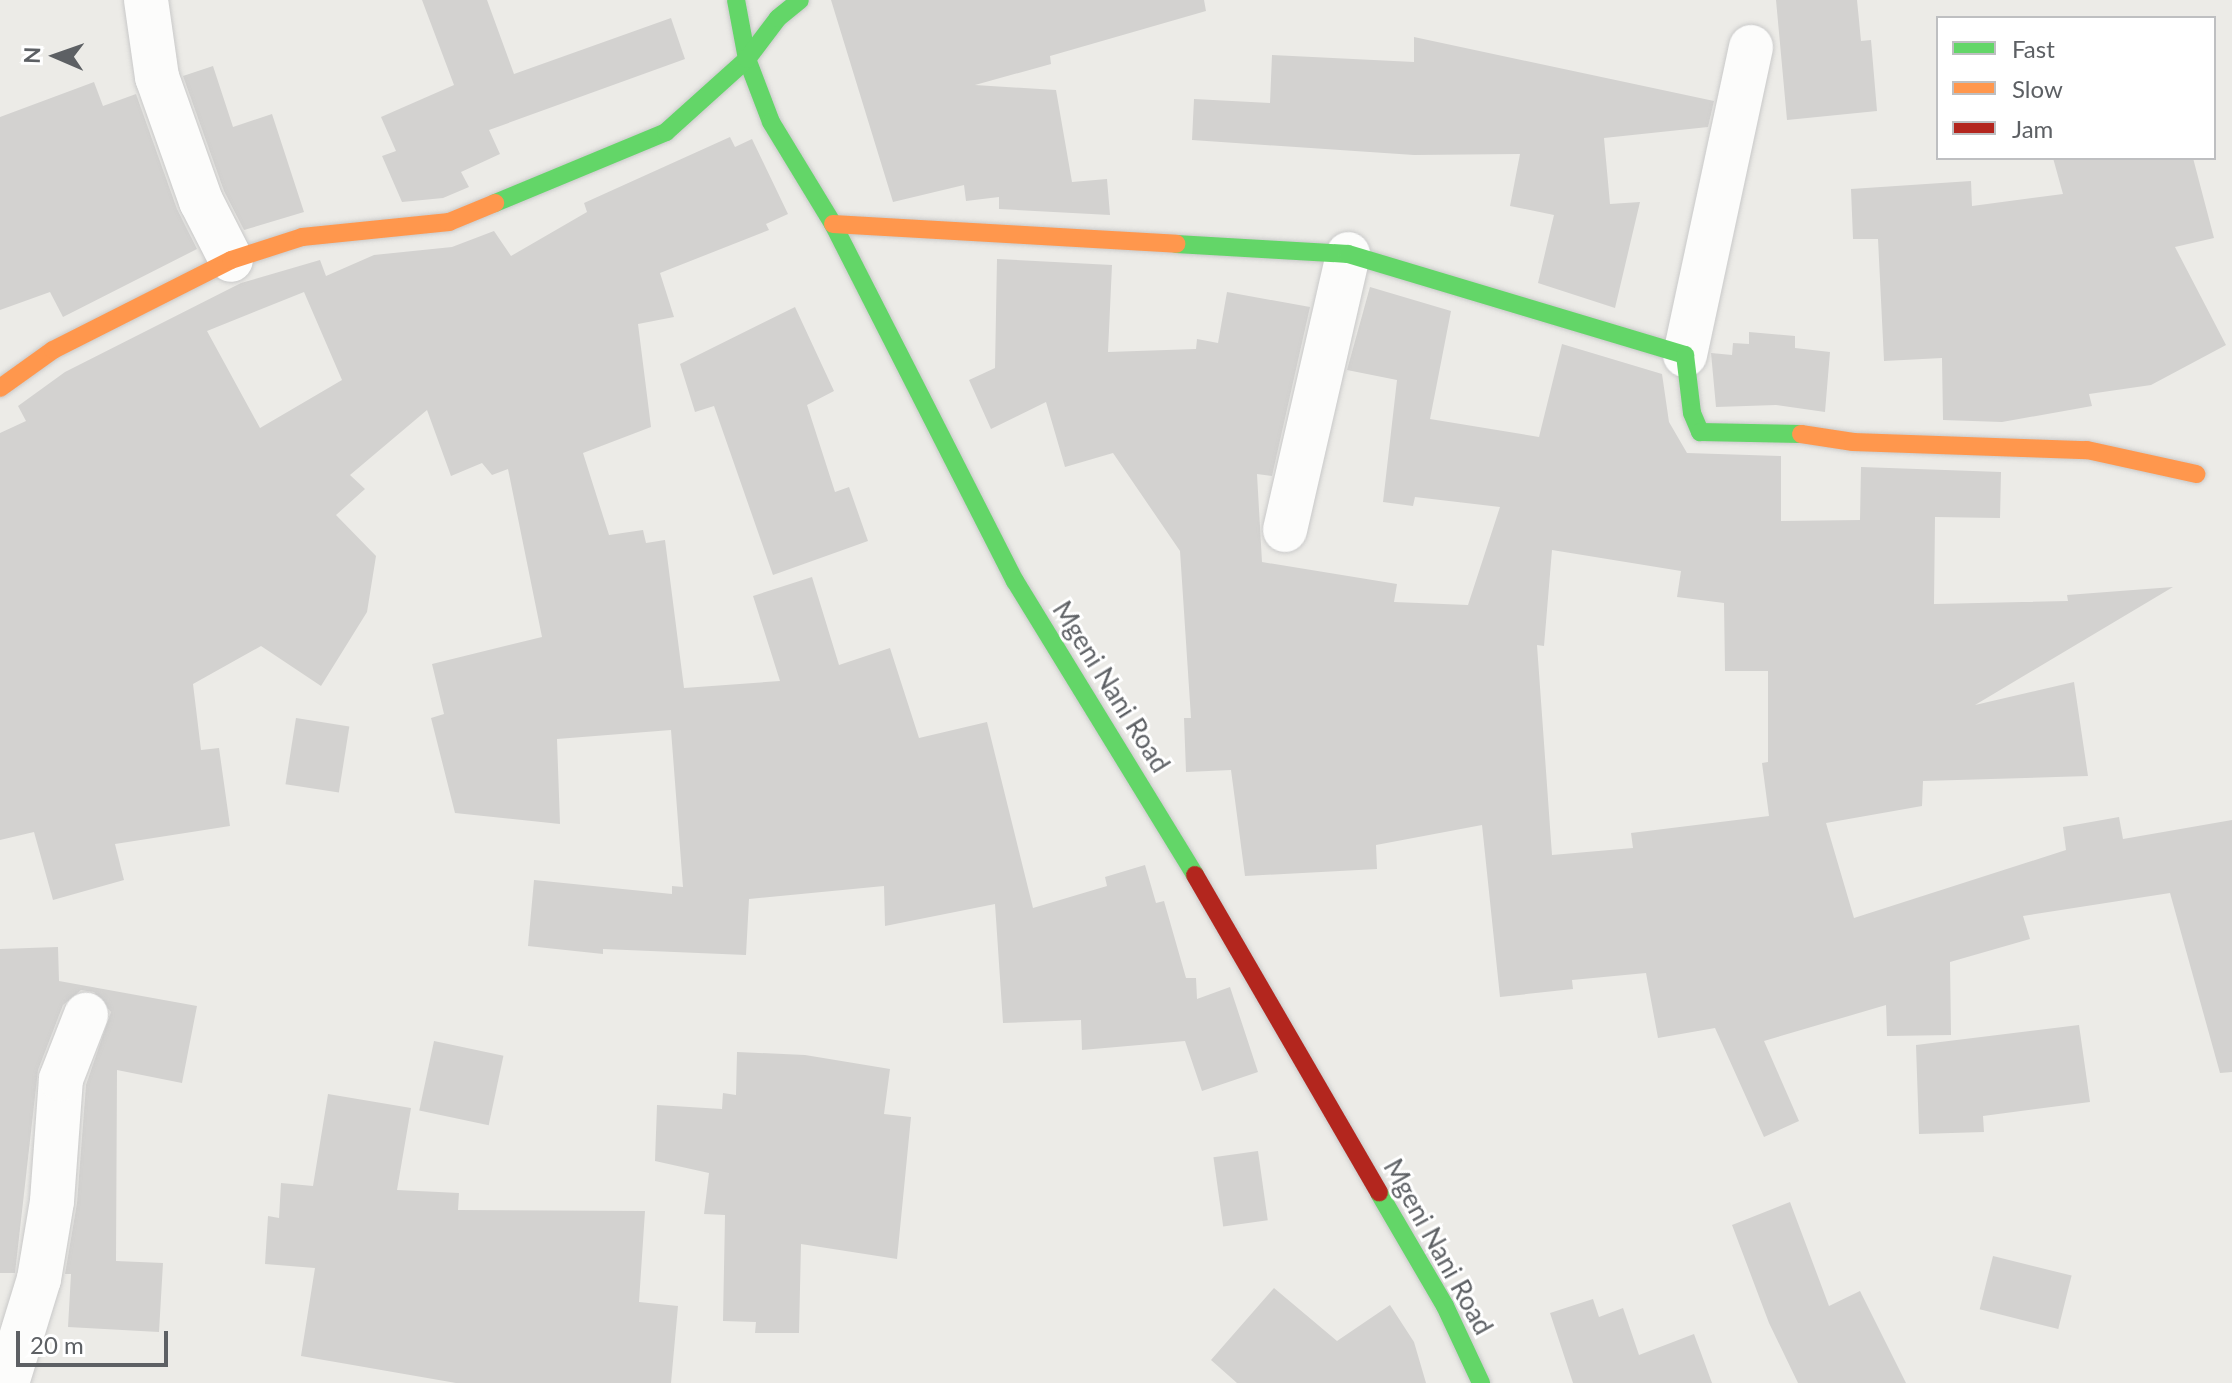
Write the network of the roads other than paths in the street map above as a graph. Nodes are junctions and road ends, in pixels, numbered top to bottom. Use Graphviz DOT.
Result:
graph roads {
  1 [pos="146,0"];
  2 [pos="736,0"];
  3 [pos="800,0"];
  4 [pos="1751,47"];
  5 [pos="747,59"];
  6 [pos="833,224"];
  7 [pos="1348,254"];
  8 [pos="231,260"];
  9 [pos="1685,355"];
  10 [pos="0,388"];
  11 [pos="2196,474"];
  12 [pos="1285,530"];
  13 [pos="86,1015"];
  14 [pos="7,1383"];
  15 [pos="1481,1383"];
  1 -- 8 [label="street"];
  2 -- 5 [label="street, Mgeni Nani Road"];
  3 -- 5 [label="street"];
  4 -- 9 [label="street"];
  5 -- 6 [label="street, Mgeni Nani Road"];
  5 -- 8 [label="street"];
  6 -- 7 [label="street"];
  6 -- 15 [label="street, Mgeni Nani Road"];
  7 -- 9 [label="street"];
  7 -- 12 [label="street"];
  8 -- 10 [label="street"];
  9 -- 11 [label="street"];
  13 -- 14 [label="street"];
}
